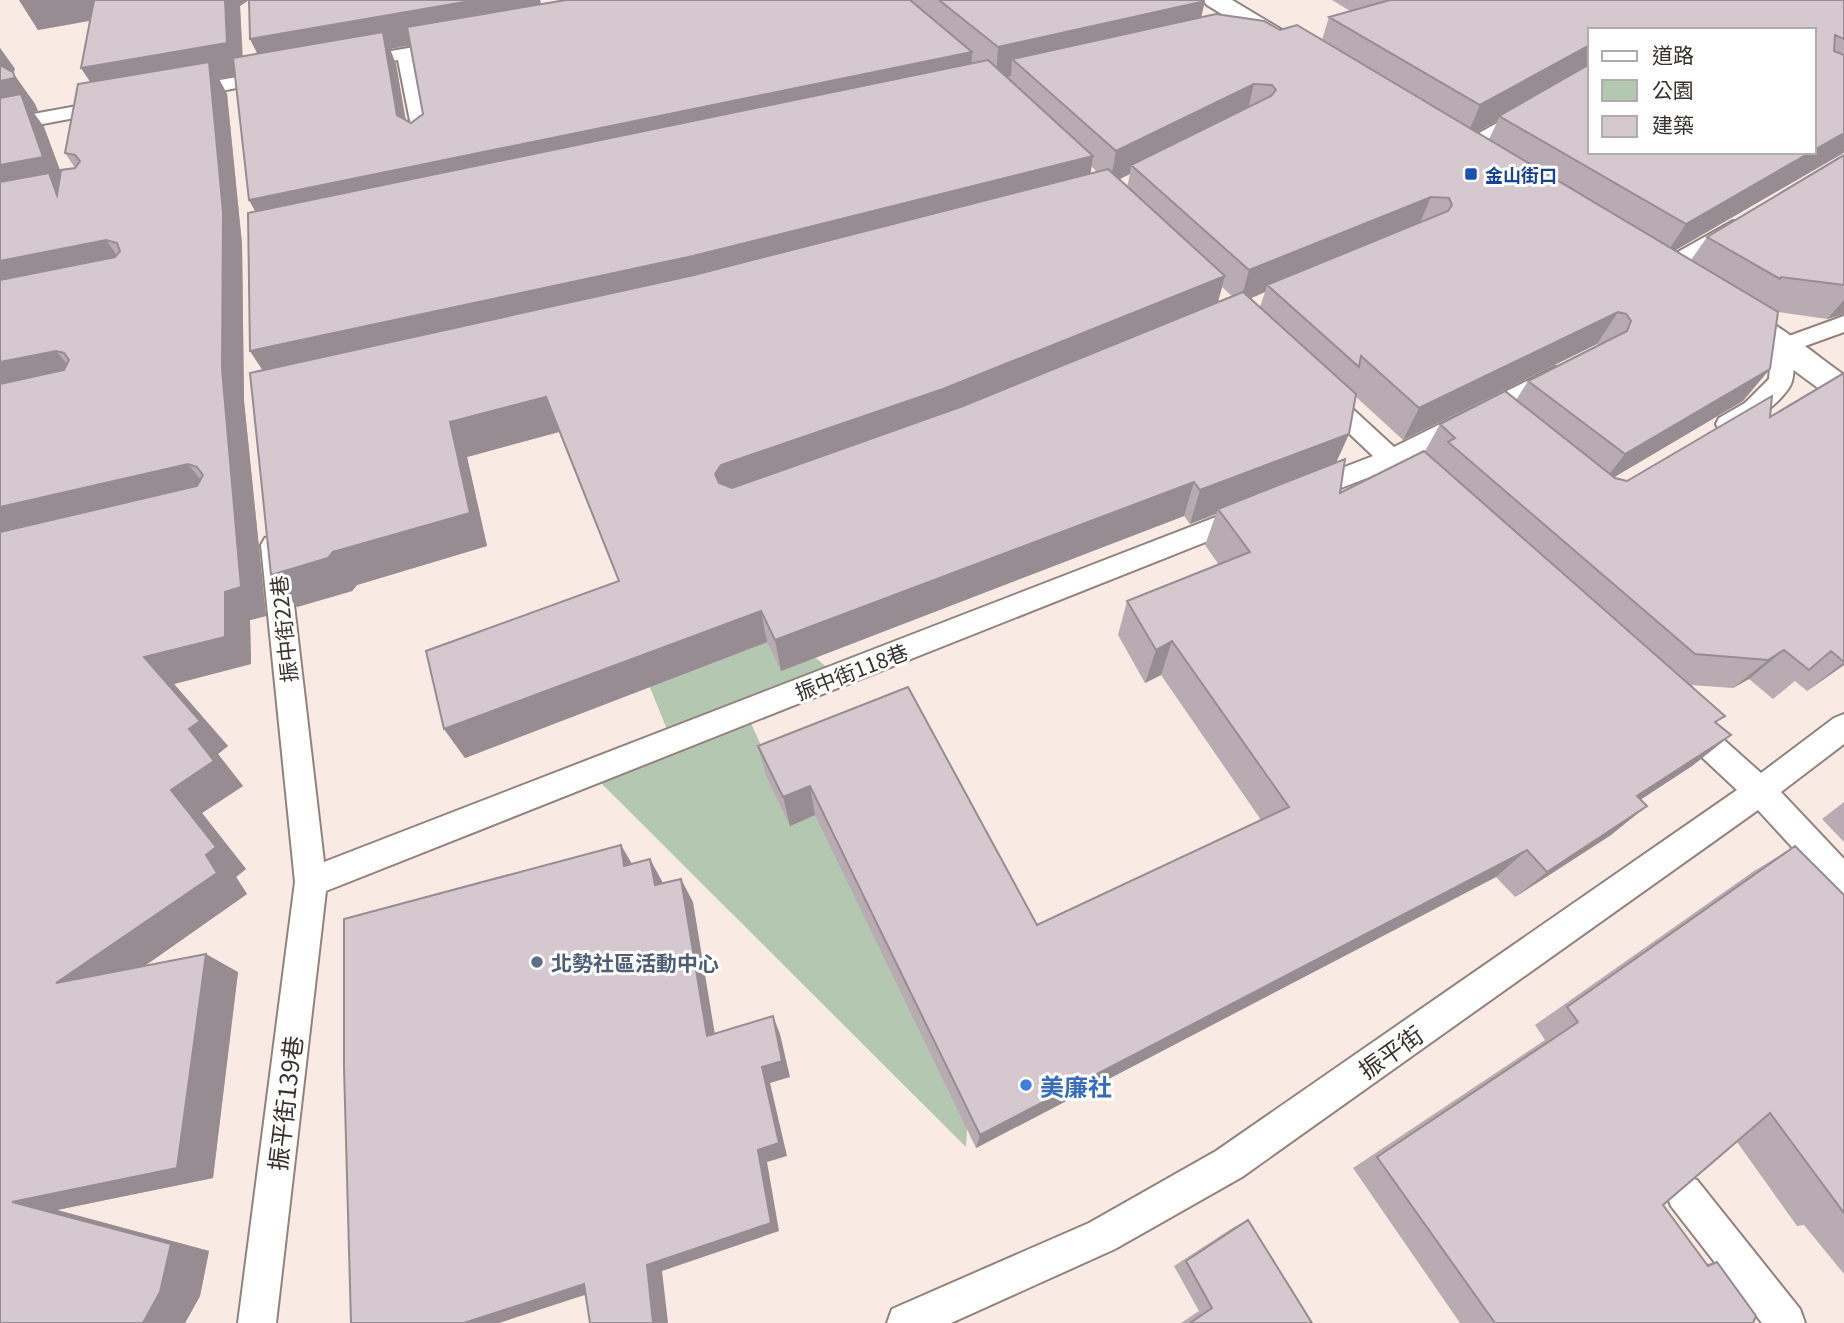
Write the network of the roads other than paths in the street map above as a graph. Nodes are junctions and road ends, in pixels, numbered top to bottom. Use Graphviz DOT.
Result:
graph roads {
  1 [pos="1215,0"];
  2 [pos="1258,27"];
  3 [pos="1231,33"];
  4 [pos="470,42"];
  5 [pos="406,53"];
  6 [pos="1304,54"];
  7 [pos="337,65"];
  8 [pos="296,72"];
  9 [pos="249,76"];
  10 [pos="1588,77"];
  11 [pos="171,94"];
  12 [pos="132,102"];
  13 [pos="240,110"];
  14 [pos="0,126"];
  15 [pos="1452,144"];
  16 [pos="423,147"];
  17 [pos="1486,164"];
  18 [pos="1752,216"];
  19 [pos="1637,257"];
  20 [pos="1661,271"];
  21 [pos="1844,324"];
  22 [pos="1783,346"];
  23 [pos="1572,367"];
  24 [pos="1310,383"];
  25 [pos="1844,391"];
  26 [pos="1486,410"];
  27 [pos="1507,426"];
  28 [pos="1706,437"];
  29 [pos="1391,459"];
  30 [pos="1422,486"];
  31 [pos="271,517"];
  32 [pos="1668,708"];
  33 [pos="1844,727"];
  34 [pos="1760,791"];
  35 [pos="1844,881"];
  36 [pos="311,882"];
  37 [pos="1684,1193"];
  38 [pos="257,1323"];
  39 [pos="906,1323"];
  40 [pos="1786,1323"];
  1 -- 2 [label="main road"];
  2 -- 3 [label="lane"];
  2 -- 6 [label="main road"];
  4 -- 5 [label="lane"];
  5 -- 7 [label="lane"];
  5 -- 16 [label="lane"];
  8 -- 9 [label="lane"];
  9 -- 11 [label="lane"];
  9 -- 13 [label="lane"];
  10 -- 15 [label="lane"];
  12 -- 14 [label="lane"];
  15 -- 17 [label="main road"];
  18 -- 20 [label="lane"];
  19 -- 20 [label="main road"];
  20 -- 22 [label="main road"];
  21 -- 22 [label="lane"];
  22 -- 25 [label="main road"];
  22 -- 28 [label="lane"];
  23 -- 26 [label="lane, 振中街118巷"];
  24 -- 29 [label="lane"];
  26 -- 27 [label="lane"];
  26 -- 29 [label="lane, 振中街118巷"];
  29 -- 30 [label="lane"];
  29 -- 36 [label="lane, 振中街118巷"];
  31 -- 36 [label="lane, 振中街22巷"];
  32 -- 34 [label="lane"];
  33 -- 34 [label="lane, 振平街"];
  34 -- 35 [label="lane"];
  34 -- 39 [label="lane, 振平街"];
  36 -- 38 [label="lane, 振平街139巷"];
  37 -- 40 [label="lane"];
}
